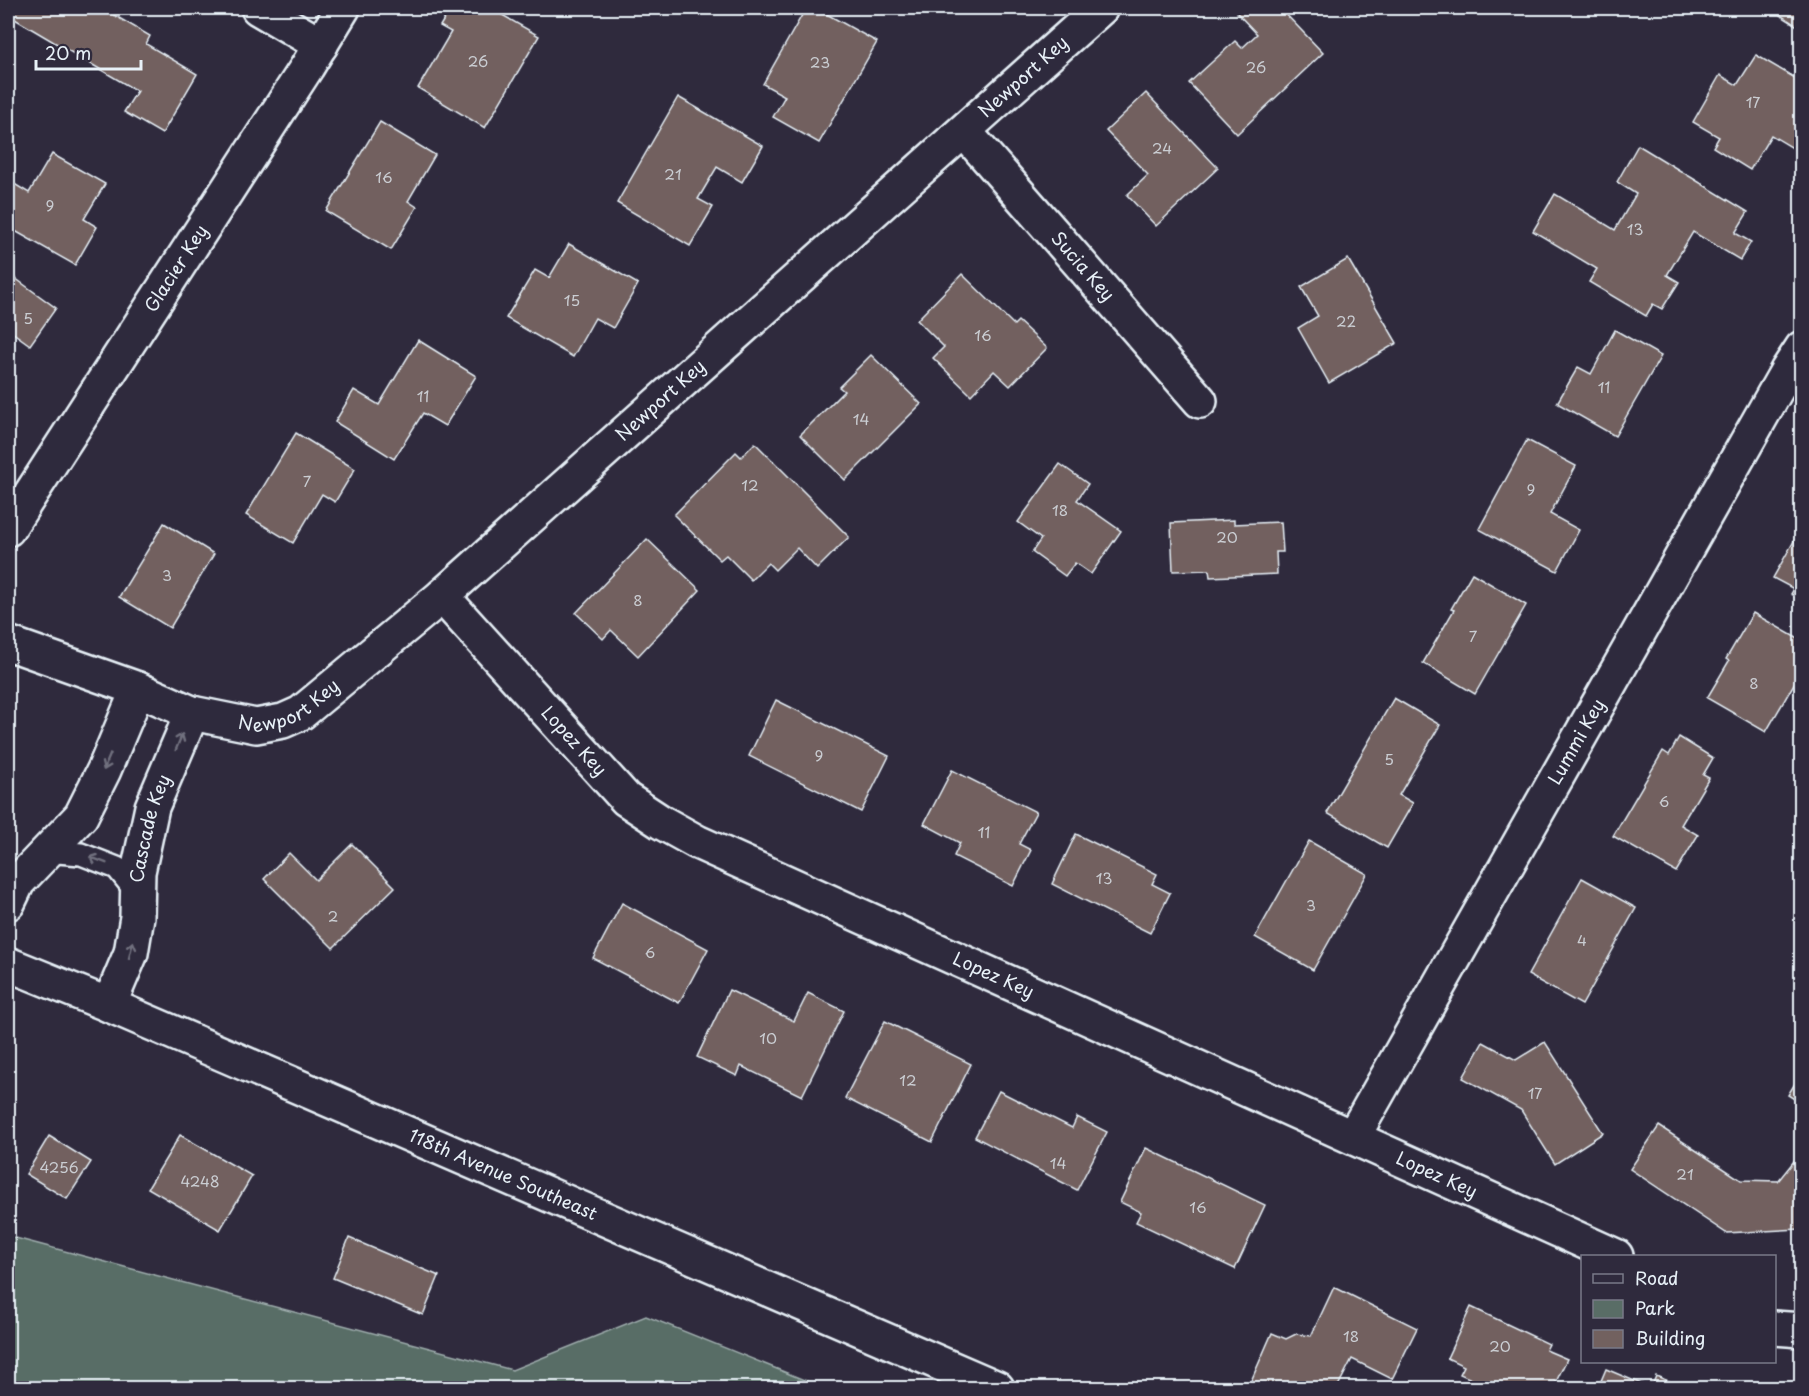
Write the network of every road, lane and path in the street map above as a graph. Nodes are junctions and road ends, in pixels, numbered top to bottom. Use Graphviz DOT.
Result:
graph roads {
  1 [pos="258,8"];
  2 [pos="343,8"];
  3 [pos="1101,8"];
  4 [pos="321,45"];
  5 [pos="964,131"];
  6 [pos="1802,348"];
  7 [pos="1200,401"];
  8 [pos="8,529"];
  9 [pos="442,596"];
  10 [pos="8,643"];
  11 [pos="138,688"];
  12 [pos="192,712"];
  13 [pos="46,851"];
  14 [pos="137,893"];
  15 [pos="8,903"];
  16 [pos="8,964"];
  17 [pos="109,1005"];
  18 [pos="1353,1137"];
  19 [pos="1612,1255"];
  20 [pos="1776,1328"];
  21 [pos="1802,1330"];
  22 [pos="997,1389"];
  1 -- 4 [label="street"];
  2 -- 4 [label="street, Glacier Key"];
  3 -- 5 [label="street, Newport Key"];
  4 -- 8 [label="street, Glacier Key"];
  5 -- 7 [label="street, Sucia Key"];
  5 -- 9 [label="street, Newport Key"];
  6 -- 18 [label="street, Lummi Key"];
  9 -- 12 [label="street, Newport Key"];
  9 -- 18 [label="street, Lopez Key"];
  10 -- 11 [label="street"];
  11 -- 12 [label="street"];
  11 -- 13 [label="street, one-way"];
  14 -- 12 [label="street, Cascade Key, one-way"];
  14 -- 13 [label="lane, one-way"];
  13 -- 15 [label="street"];
  17 -- 14 [label="street, Cascade Key, one-way"];
  16 -- 17 [label="street, 118th Avenue Southeast"];
  17 -- 22 [label="street, 118th Avenue Southeast"];
  18 -- 19 [label="street, Lopez Key"];
  20 -- 21 [label="street"];
}
